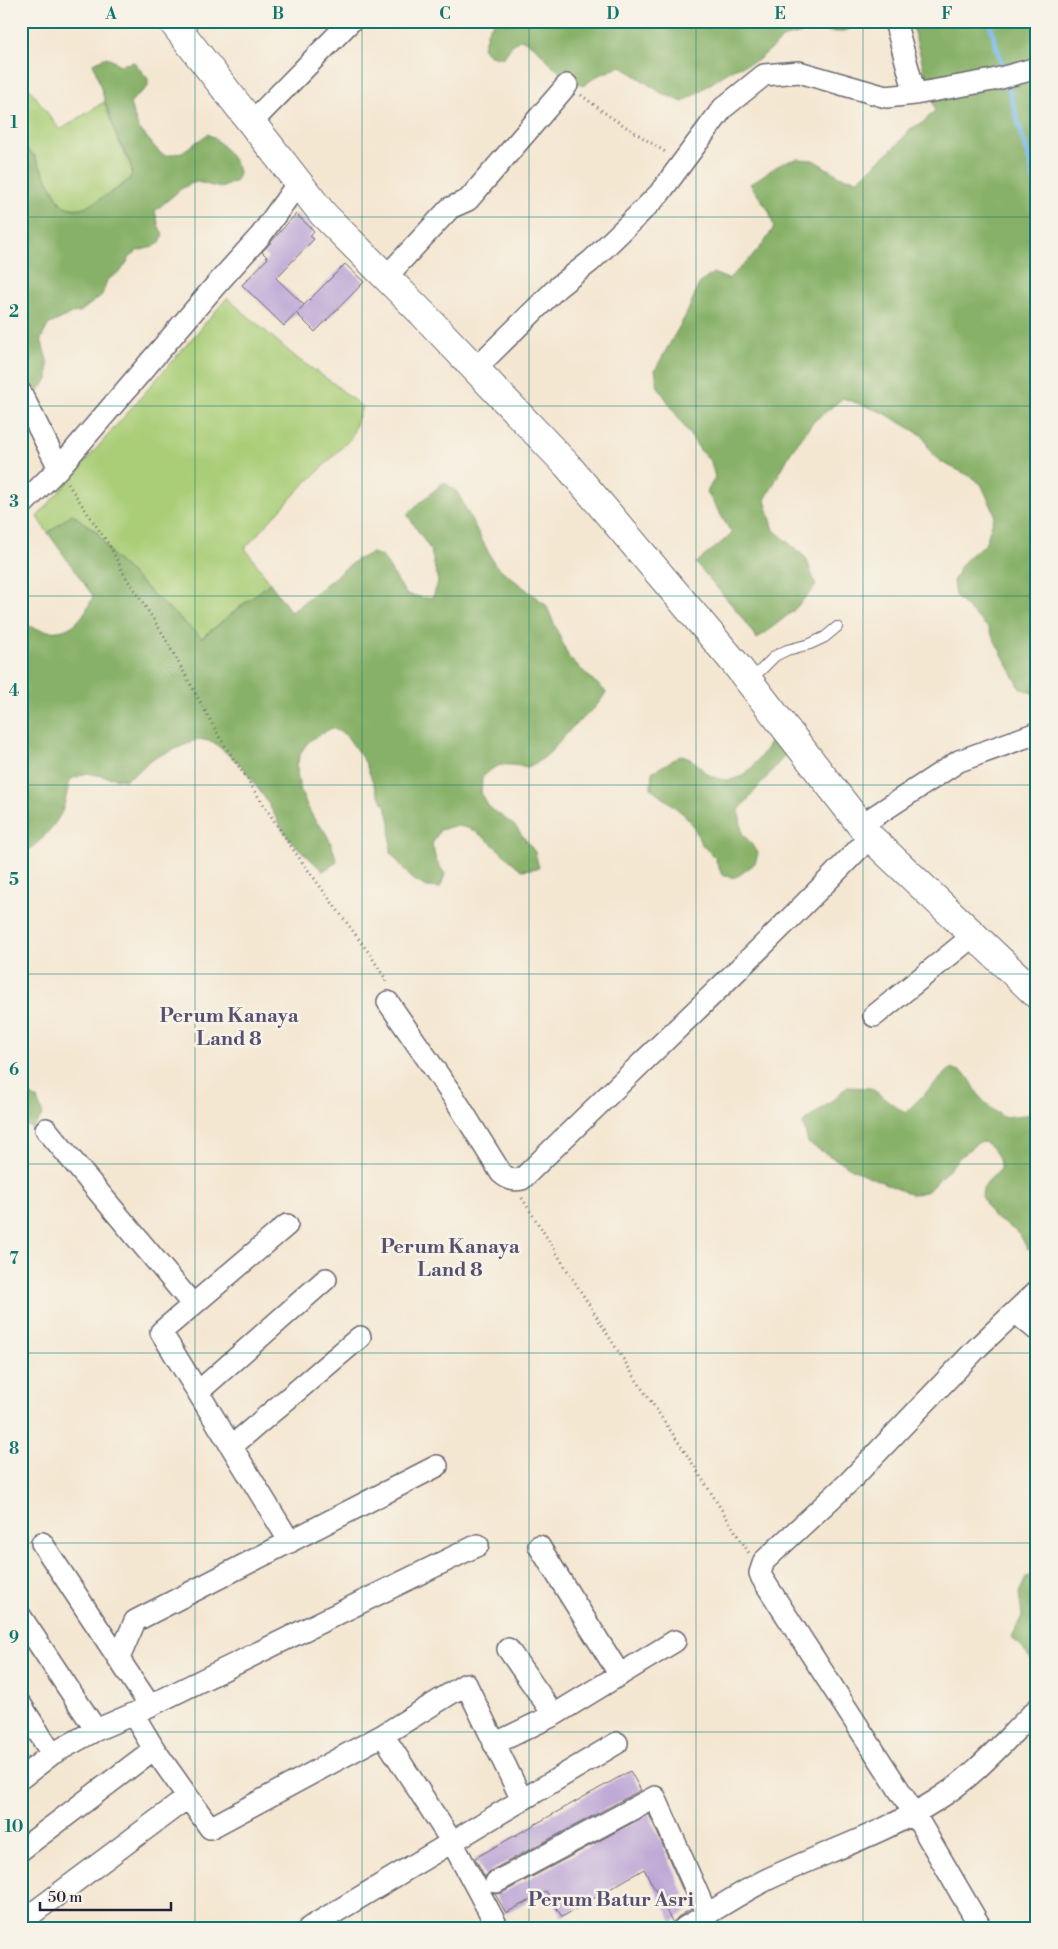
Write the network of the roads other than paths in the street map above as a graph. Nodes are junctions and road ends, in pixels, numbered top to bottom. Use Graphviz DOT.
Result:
graph roads {
  1 [pos="172,21"];
  2 [pos="351,21"];
  3 [pos="895,21"];
  4 [pos="1035,69"];
  5 [pos="567,85"];
  6 [pos="914,94"];
  7 [pos="251,123"];
  8 [pos="298,183"];
  9 [pos="386,277"];
  10 [pos="475,369"];
  11 [pos="21,394"];
  12 [pos="58,468"];
  13 [pos="21,506"];
  14 [pos="837,627"];
  15 [pos="750,681"];
  16 [pos="1037,733"];
  17 [pos="865,831"];
  18 [pos="973,936"];
  19 [pos="1037,995"];
  20 [pos="388,1002"];
  21 [pos="874,1016"];
  22 [pos="46,1129"];
  23 [pos="287,1225"];
  24 [pos="326,1280"];
  25 [pos="1037,1291"];
  26 [pos="193,1305"];
  27 [pos="1015,1312"];
  28 [pos="1037,1330"];
  29 [pos="360,1337"];
  30 [pos="198,1392"];
  31 [pos="232,1446"];
  32 [pos="437,1466"];
  33 [pos="290,1542"];
  34 [pos="42,1543"];
  35 [pos="478,1545"];
  36 [pos="539,1546"];
  37 [pos="21,1617"];
  38 [pos="675,1641"];
  39 [pos="508,1649"];
  40 [pos="119,1658"];
  41 [pos="620,1675"];
  42 [pos="22,1708"];
  43 [pos="1037,1709"];
  44 [pos="141,1710"];
  45 [pos="554,1715"];
  46 [pos="96,1730"];
  47 [pos="383,1735"];
  48 [pos="616,1743"];
  49 [pos="494,1744"];
  50 [pos="154,1749"];
  51 [pos="52,1754"];
  52 [pos="21,1778"];
  53 [pos="187,1798"];
  54 [pos="522,1800"];
  55 [pos="914,1814"];
  56 [pos="452,1842"];
  57 [pos="21,1850"];
  58 [pos="496,1882"];
  59 [pos="707,1915"];
  60 [pos="21,1922"];
  61 [pos="490,1925"];
  62 [pos="309,1928"];
  63 [pos="684,1928"];
  64 [pos="981,1928"];
  1 -- 7 [label="main road"];
  2 -- 7 [label="street"];
  3 -- 6 [label="street"];
  4 -- 6 [label="street"];
  5 -- 9 [label="street"];
  6 -- 10 [label="street"];
  7 -- 8 [label="main road"];
  8 -- 9 [label="main road"];
  8 -- 12 [label="street"];
  9 -- 10 [label="main road"];
  10 -- 15 [label="main road"];
  11 -- 12 [label="street"];
  12 -- 13 [label="street"];
  14 -- 15 [label="lane"];
  15 -- 17 [label="main road"];
  16 -- 17 [label="street"];
  17 -- 18 [label="main road"];
  17 -- 20 [label="street"];
  18 -- 19 [label="main road"];
  18 -- 21 [label="street"];
  22 -- 26 [label="street"];
  23 -- 26 [label="street"];
  24 -- 30 [label="street"];
  25 -- 27 [label="street"];
  26 -- 30 [label="street"];
  27 -- 28 [label="street"];
  27 -- 55 [label="street"];
  29 -- 31 [label="street"];
  30 -- 31 [label="street"];
  31 -- 33 [label="street"];
  32 -- 33 [label="street"];
  33 -- 40 [label="street"];
  34 -- 40 [label="street"];
  35 -- 44 [label="street"];
  36 -- 41 [label="street"];
  37 -- 46 [label="street"];
  38 -- 41 [label="street"];
  39 -- 45 [label="street"];
  40 -- 44 [label="street"];
  41 -- 45 [label="street"];
  42 -- 51 [label="street"];
  43 -- 55 [label="street"];
  44 -- 46 [label="street"];
  44 -- 50 [label="street"];
  45 -- 49 [label="street"];
  46 -- 51 [label="street"];
  47 -- 49 [label="street"];
  47 -- 53 [label="street"];
  47 -- 56 [label="street"];
  48 -- 54 [label="street"];
  49 -- 54 [label="street"];
  50 -- 53 [label="street"];
  50 -- 57 [label="street"];
  51 -- 52 [label="street"];
  53 -- 60 [label="street"];
  54 -- 56 [label="street"];
  55 -- 59 [label="street"];
  55 -- 64 [label="street"];
  56 -- 61 [label="street"];
  56 -- 62 [label="street"];
  58 -- 59 [label="street"];
  59 -- 63 [label="street"];
}
